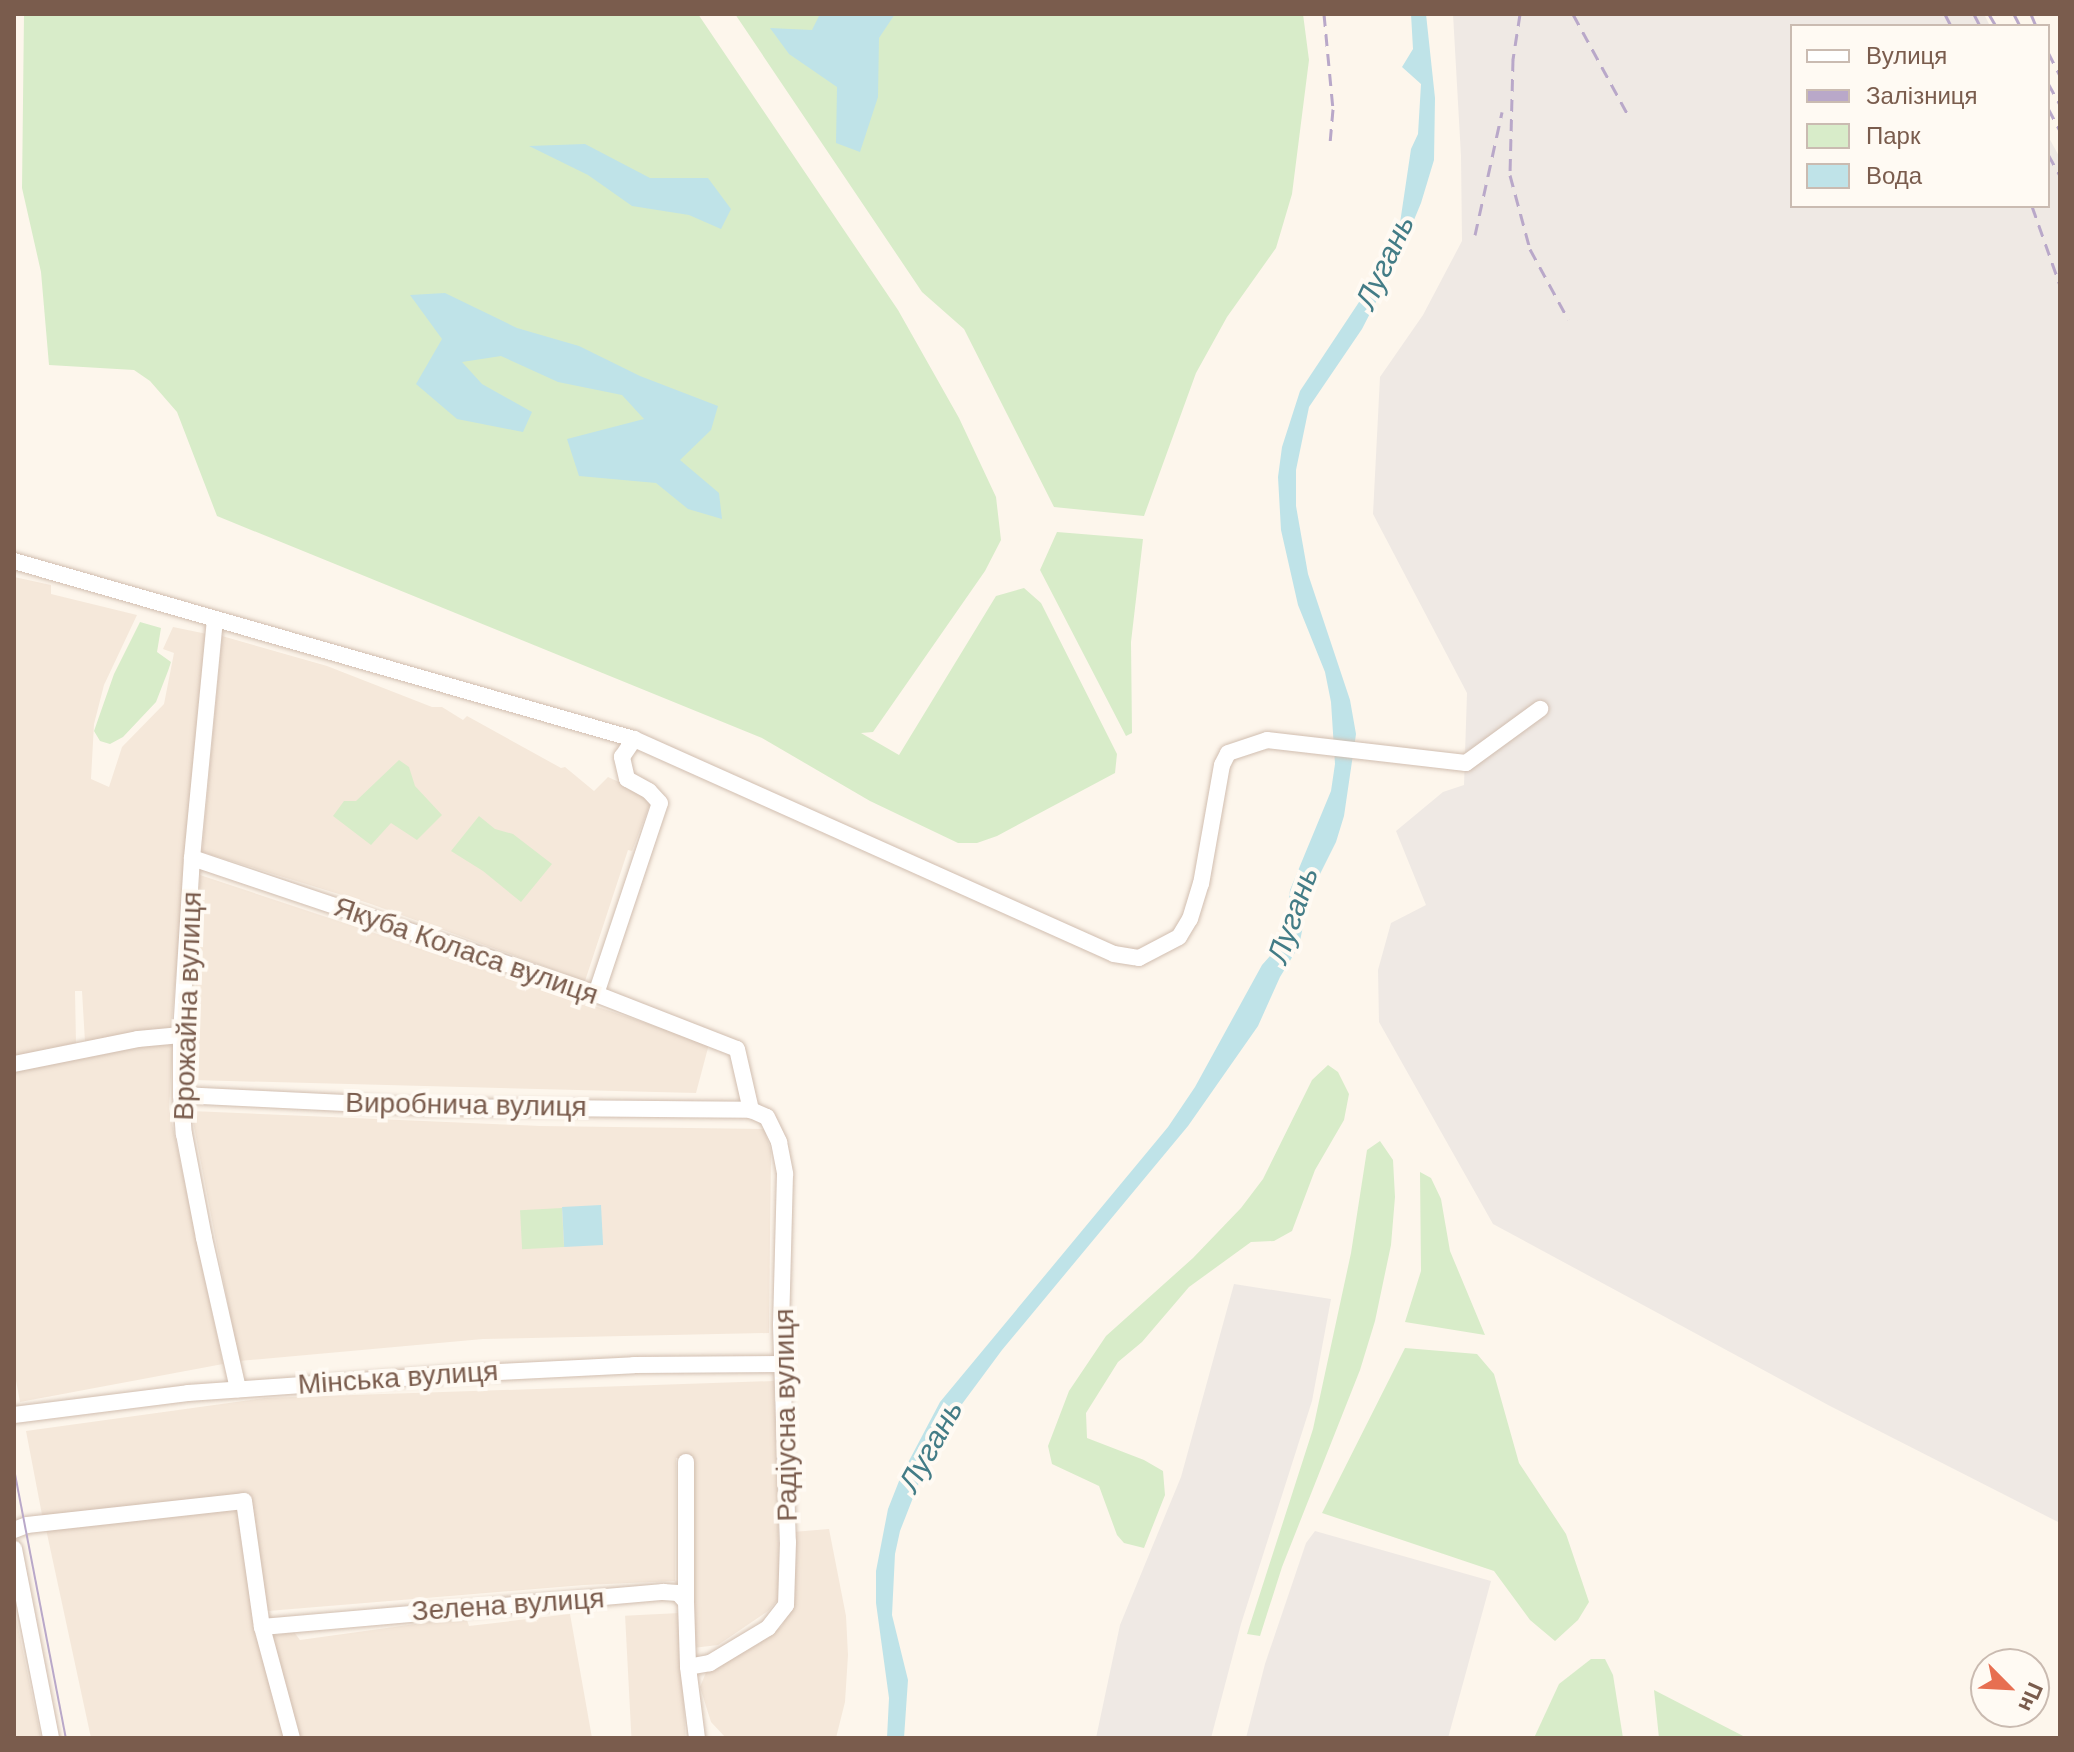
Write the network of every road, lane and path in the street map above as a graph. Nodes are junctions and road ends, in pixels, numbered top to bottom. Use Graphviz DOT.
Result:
graph roads {
  1 [pos="14,561"];
  2 [pos="215,619"];
  3 [pos="1540,709"];
  4 [pos="634,739"];
  5 [pos="192,858"];
  6 [pos="596,994"];
  7 [pos="181,1035"];
  8 [pos="14,1064"];
  9 [pos="181,1095"];
  10 [pos="751,1110"];
  11 [pos="783,1364"];
  12 [pos="238,1389"];
  13 [pos="14,1415"];
  14 [pos="686,1462"];
  15 [pos="14,1530"];
  16 [pos="14,1549"];
  17 [pos="686,1602"];
  18 [pos="262,1627"];
  19 [pos="688,1667"];
  20 [pos="51,1738"];
  21 [pos="292,1738"];
  22 [pos="697,1738"];
  1 -- 2 [label="street"];
  2 -- 4 [label="street"];
  2 -- 5 [label="street, Врожайна вулиця"];
  3 -- 4 [label="street"];
  4 -- 6 [label="street"];
  5 -- 6 [label="street, Якуба Коласа вулиця"];
  5 -- 7 [label="street, Врожайна вулиця"];
  6 -- 10 [label="street, Якуба Коласа вулиця"];
  7 -- 8 [label="street"];
  7 -- 9 [label="street, Врожайна вулиця"];
  9 -- 10 [label="street, Виробнича вулиця"];
  9 -- 12 [label="street, Врожайна вулиця"];
  10 -- 11 [label="street, Радіусна вулиця"];
  11 -- 12 [label="street, Мінська вулиця"];
  11 -- 19 [label="street, Радіусна вулиця"];
  12 -- 13 [label="street, Мінська вулиця"];
  14 -- 17 [label="street"];
  15 -- 18 [label="street"];
  16 -- 20 [label="street"];
  17 -- 18 [label="street, Зелена вулиця"];
  17 -- 19 [label="street"];
  18 -- 21 [label="street"];
  19 -- 22 [label="street"];
}
